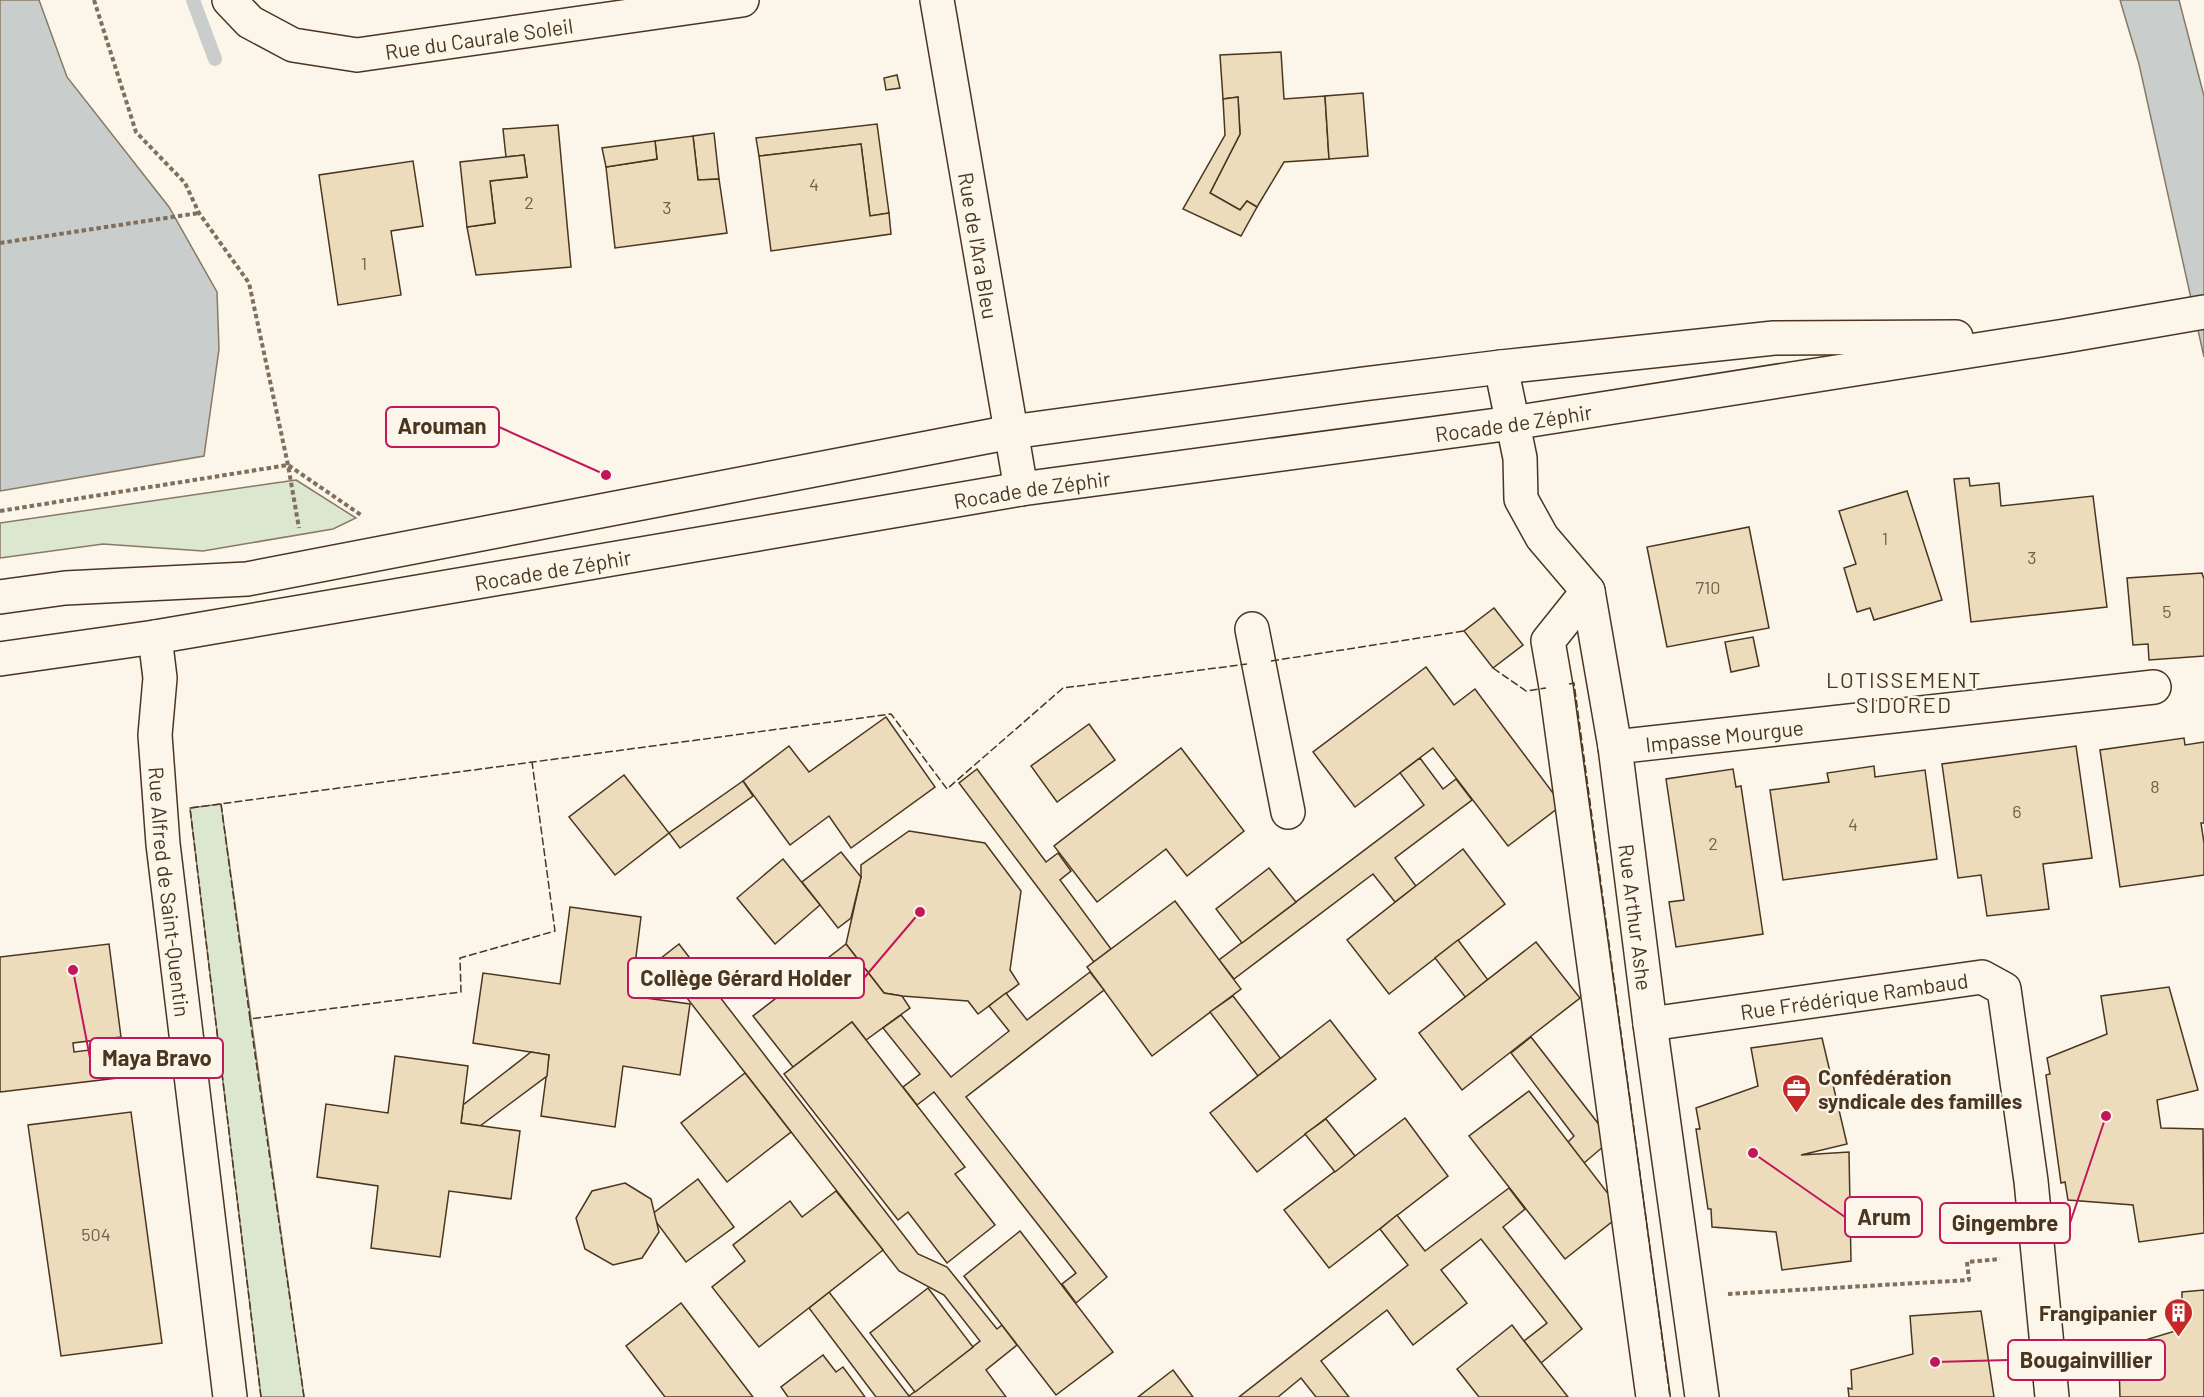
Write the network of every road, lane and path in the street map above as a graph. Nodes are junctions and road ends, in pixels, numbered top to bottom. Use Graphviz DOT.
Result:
graph roads {
  1 [pos="94,0"];
  2 [pos="229,0"];
  3 [pos="742,0"];
  4 [pos="937,0"];
  5 [pos="199,213"];
  6 [pos="0,243"];
  7 [pos="2192,314"];
  8 [pos="2065,336"];
  9 [pos="1501,367"];
  10 [pos="1512,423"];
  11 [pos="1011,432"];
  12 [pos="288,465"];
  13 [pos="1021,489"];
  14 [pos="0,511"];
  15 [pos="362,515"];
  16 [pos="300,533"];
  17 [pos="1588,591"];
  18 [pos="0,597"];
  19 [pos="1252,630"];
  20 [pos="155,637"];
  21 [pos="0,659"];
  22 [pos="2154,687"];
  23 [pos="1614,747"];
  24 [pos="1288,812"];
  25 [pos="1650,1024"];
  26 [pos="2038,1256"];
  27 [pos="1688,1297"];
  28 [pos="230,1397"];
  29 [pos="1653,1397"];
  30 [pos="1702,1397"];
  31 [pos="2052,1397"];
  1 -- 5 [label="path"];
  2 -- 3 [label="main road, Rue du Caurale Soleil"];
  4 -- 11 [label="main road, Rue de l'Ara Bleu"];
  5 -- 6 [label="path"];
  5 -- 12 [label="path"];
  7 -- 8 [label="main road, Rocade de Zéphir"];
  8 -- 9 [label="main road, Rocade de Zéphir"];
  8 -- 10 [label="main road, Rocade de Zéphir"];
  9 -- 10 [label="main road"];
  9 -- 11 [label="main road, Rocade de Zéphir"];
  10 -- 13 [label="main road, Rocade de Zéphir"];
  10 -- 17 [label="main road"];
  11 -- 13 [label="main road, Rue de l'Ara Bleu"];
  11 -- 18 [label="main road, Rocade de Zéphir"];
  12 -- 14 [label="path"];
  12 -- 15 [label="path"];
  12 -- 16 [label="path"];
  13 -- 20 [label="main road, Rocade de Zéphir"];
  17 -- 23 [label="main road, Rue Arthur Ashe"];
  17 -- 29 [label="main road"];
  19 -- 24 [label="main road"];
  20 -- 21 [label="main road, Rocade de Zéphir"];
  20 -- 28 [label="main road, Rue Alfred de Saint-Quentin"];
  22 -- 23 [label="main road, Impasse Mourgue"];
  23 -- 25 [label="main road, Rue Arthur Ashe"];
  25 -- 26 [label="main road, Rue Frédérique Rambaud"];
  25 -- 27 [label="main road, Rue Arthur Ashe"];
  26 -- 27 [label="path"];
  26 -- 31 [label="main road, Rue Frédérique Rambaud"];
  27 -- 30 [label="main road, Rue Arthur Ashe"];
}
